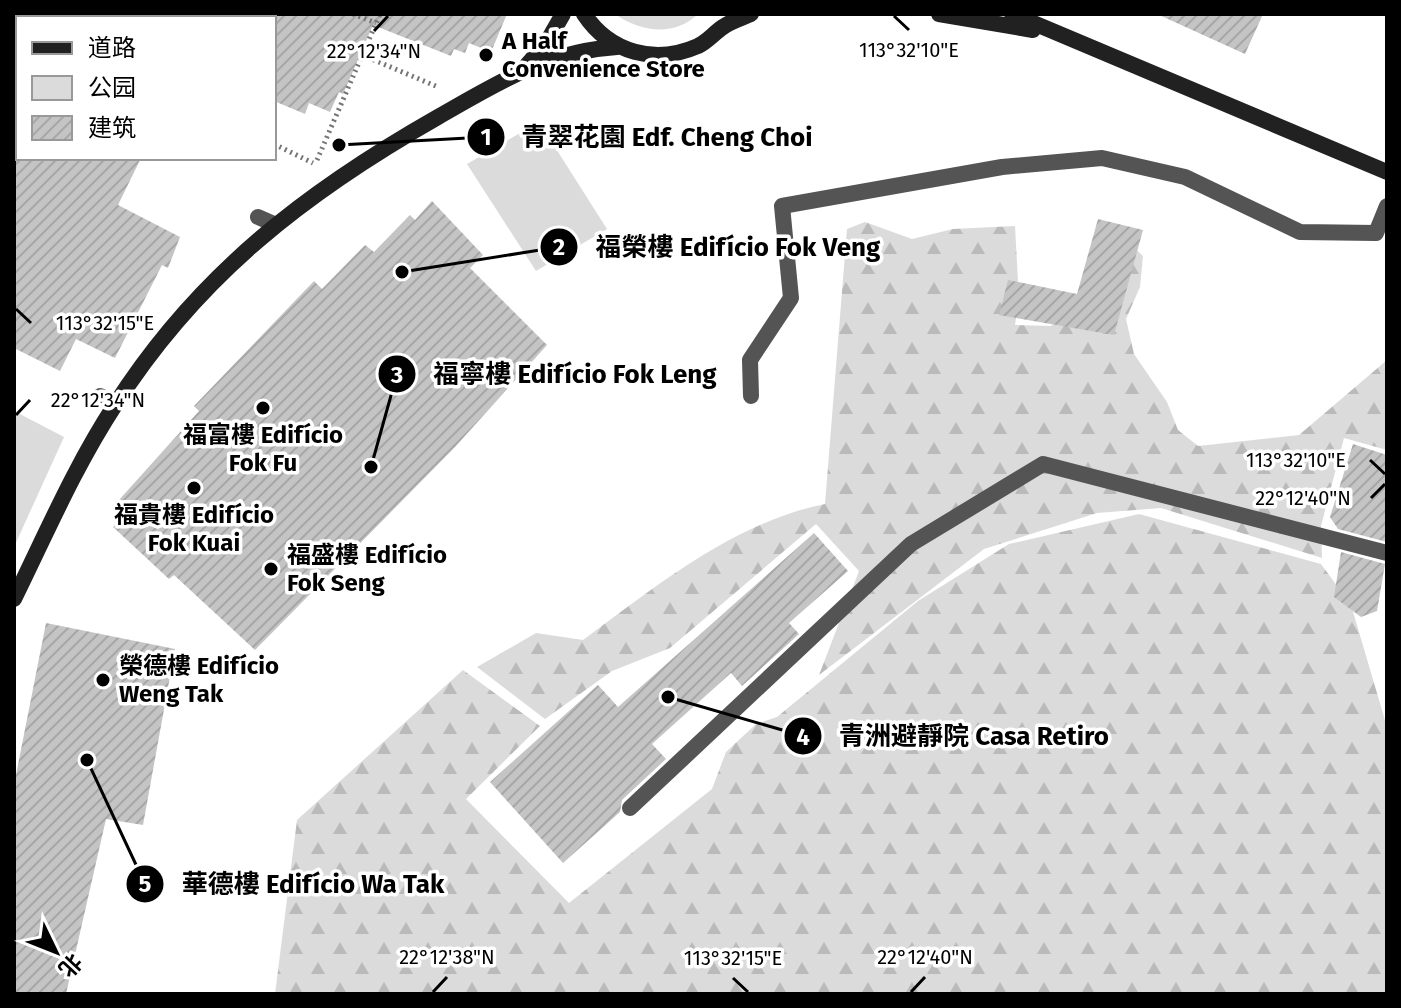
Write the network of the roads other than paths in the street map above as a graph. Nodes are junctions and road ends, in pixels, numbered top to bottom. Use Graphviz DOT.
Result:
graph roads {
  1 [pos="563,14"];
  2 [pos="584,14"];
  3 [pos="751,14"];
  4 [pos="939,14"];
  5 [pos="1012,14"];
  6 [pos="728,20"];
  7 [pos="1054,34"];
  8 [pos="617,47"];
  9 [pos="524,69"];
  10 [pos="1387,172"];
  11 [pos="1387,206"];
  12 [pos="751,396"];
  13 [pos="1387,553"];
  14 [pos="14,599"];
  15 [pos="630,808"];
  1 -- 9 [label="main road"];
  2 -- 8 [label="main road"];
  3 -- 6 [label="main road"];
  4 -- 7 [label="main road"];
  5 -- 7 [label="main road"];
  6 -- 8 [label="main road"];
  7 -- 10 [label="main road"];
  8 -- 9 [label="main road"];
  9 -- 14 [label="main road"];
  11 -- 12 [label="street"];
  13 -- 15 [label="street"];
}
